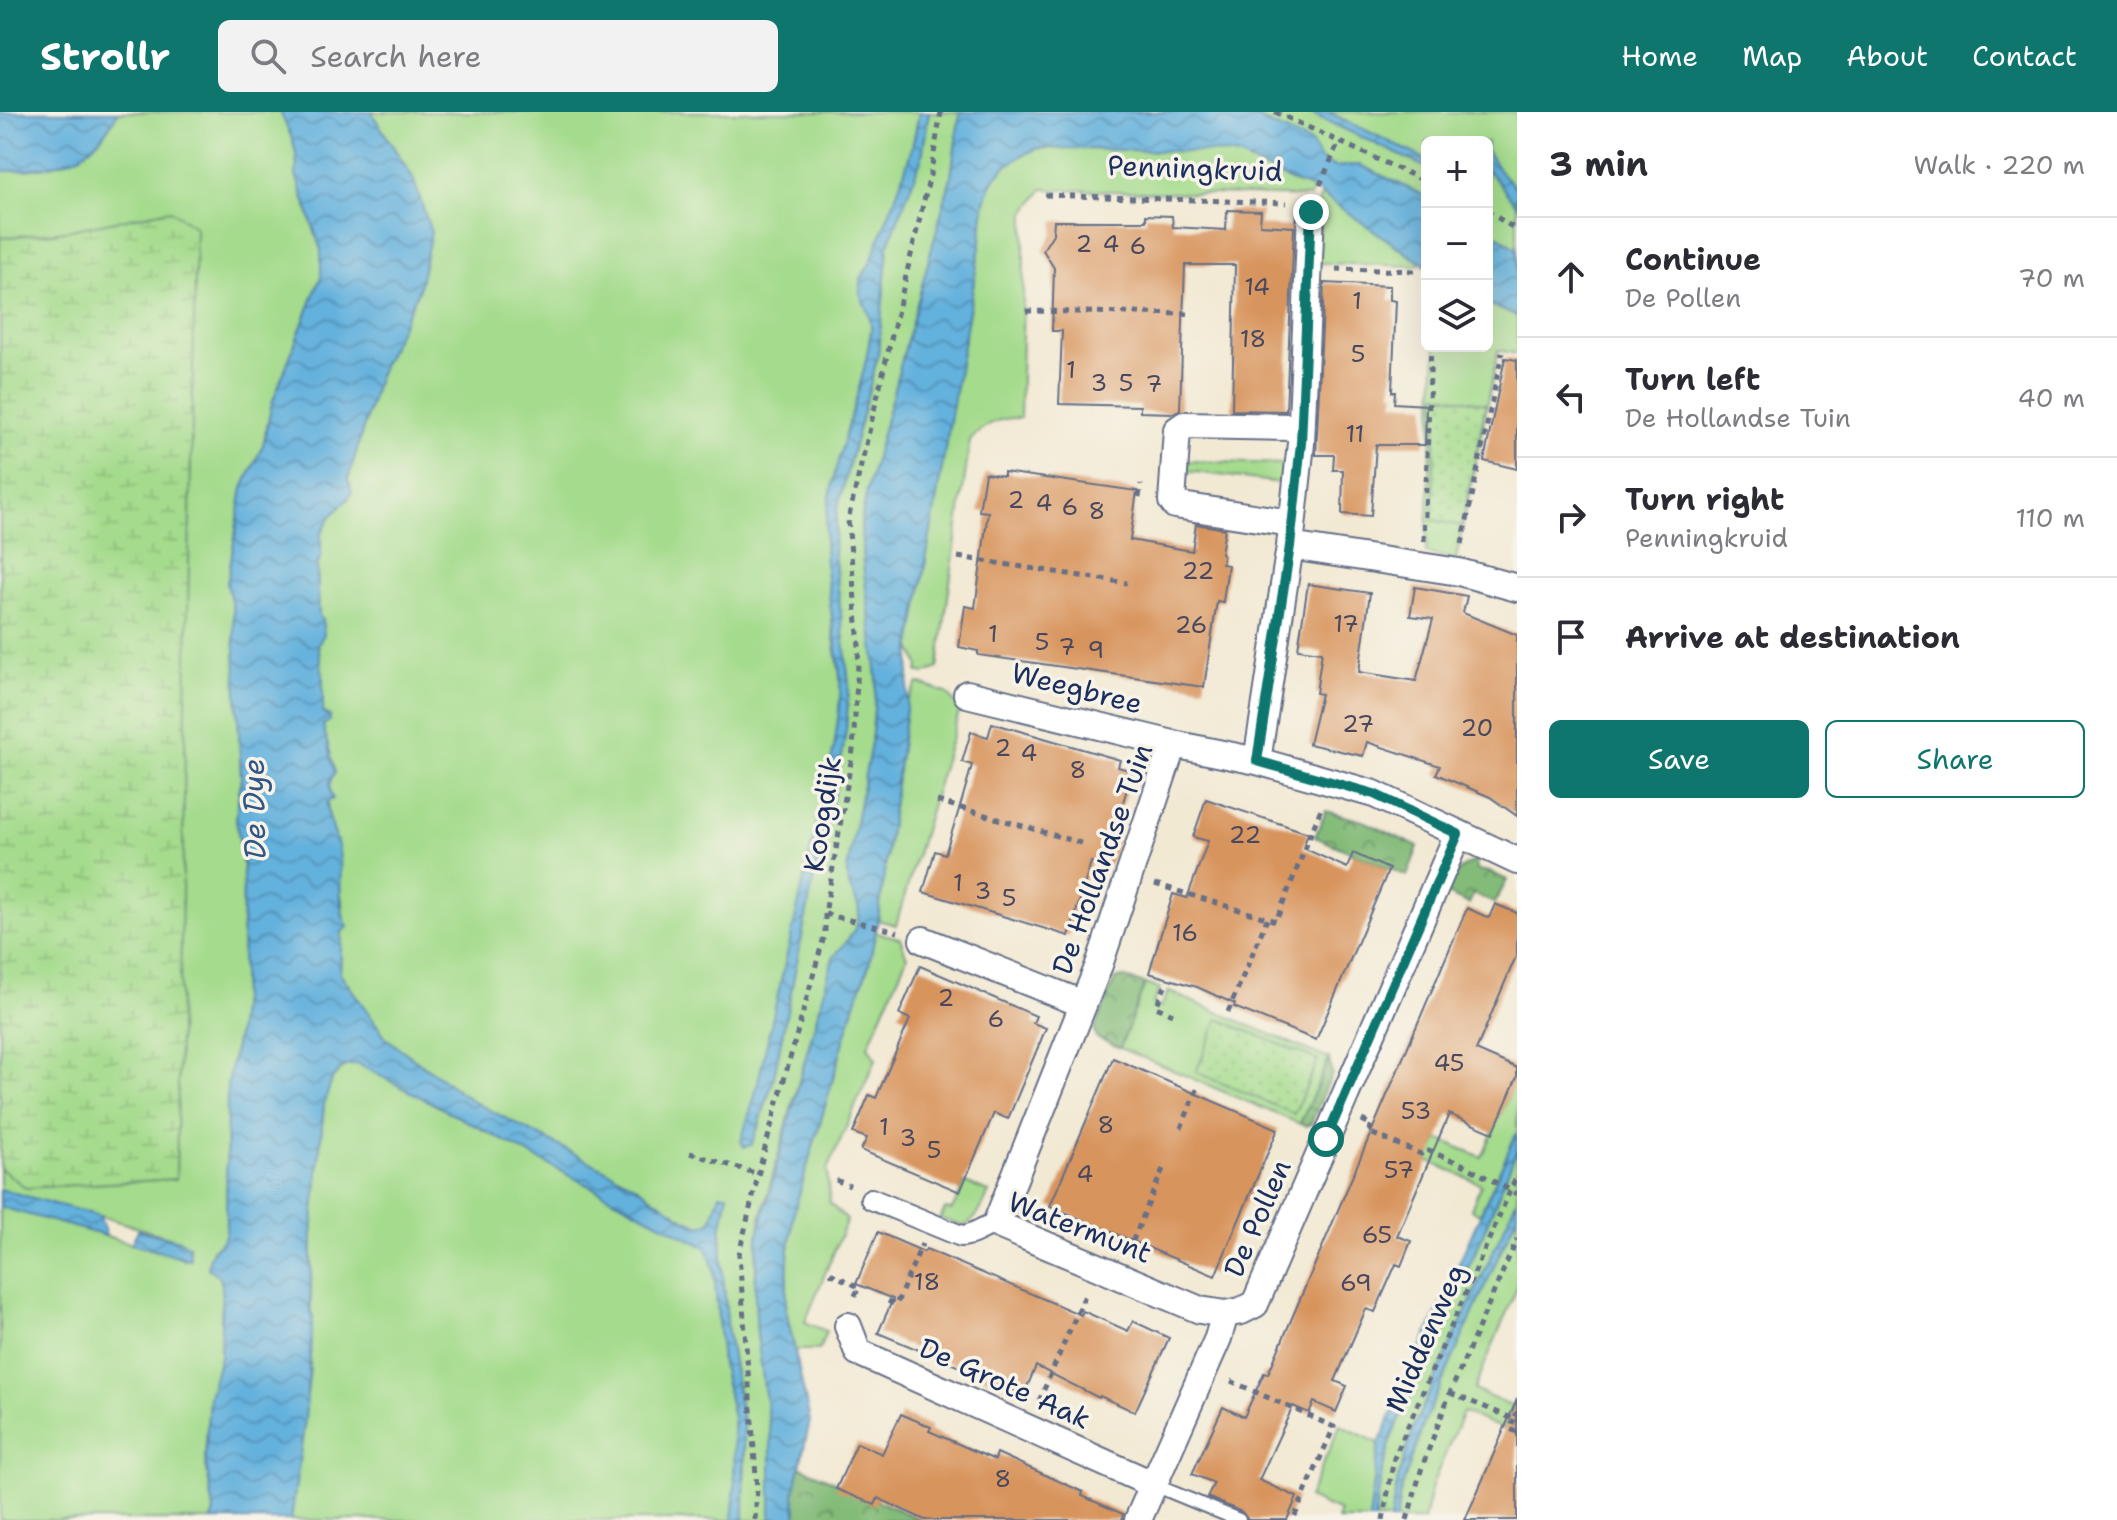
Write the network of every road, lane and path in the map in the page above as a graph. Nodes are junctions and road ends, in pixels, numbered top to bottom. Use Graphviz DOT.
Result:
graph roads {
  1 [pos="941,112"];
  2 [pos="1275,112"];
  3 [pos="1339,142"];
  4 [pos="1421,179"];
  5 [pos="1045,195"];
  6 [pos="1313,205"];
  7 [pos="1493,215"];
  8 [pos="1517,230"];
  9 [pos="1309,269"];
  10 [pos="1419,271"];
  11 [pos="1026,311"];
  12 [pos="1189,314"];
  13 [pos="1431,352"];
  14 [pos="1502,353"];
  15 [pos="1301,433"];
  16 [pos="1291,535"];
  17 [pos="958,557"];
  18 [pos="1420,565"];
  19 [pos="1459,572"];
  20 [pos="1127,583"];
  21 [pos="1517,588"];
  22 [pos="967,694"];
  23 [pos="1173,744"];
  24 [pos="1257,761"];
  25 [pos="1330,781"];
  26 [pos="937,801"];
  27 [pos="1458,834"];
  28 [pos="1084,844"];
  29 [pos="1517,861"];
  30 [pos="1127,875"];
  31 [pos="825,914"];
  32 [pos="1267,919"];
  33 [pos="890,931"];
  34 [pos="923,940"];
  35 [pos="1165,986"];
  36 [pos="1083,1004"];
  37 [pos="1228,1012"];
  38 [pos="1173,1014"];
  39 [pos="1199,1085"];
  40 [pos="1340,1110"];
  41 [pos="1181,1128"];
  42 [pos="690,1153"];
  43 [pos="1165,1164"];
  44 [pos="758,1174"];
  45 [pos="1517,1175"];
  46 [pos="1512,1191"];
  47 [pos="871,1199"];
  48 [pos="931,1224"];
  49 [pos="996,1224"];
  50 [pos="1517,1239"];
  51 [pos="1107,1270"];
  52 [pos="830,1273"];
  53 [pos="888,1301"];
  54 [pos="1225,1314"];
  55 [pos="848,1319"];
  56 [pos="1204,1370"];
  57 [pos="1450,1393"];
  58 [pos="1517,1412"];
  59 [pos="1514,1419"];
  60 [pos="1027,1428"];
  61 [pos="1517,1432"];
  62 [pos="1152,1484"];
  63 [pos="755,1520"];
  64 [pos="1138,1520"];
  65 [pos="1239,1520"];
  66 [pos="1293,1520"];
  67 [pos="1383,1520"];
  68 [pos="1407,1520"];
  1 -- 31 [label="path, Koogdijk"];
  2 -- 3 [label="path"];
  3 -- 4 [label="path"];
  3 -- 6 [label="path"];
  5 -- 6 [label="path, Penningkruid"];
  6 -- 9 [label="street, Penningkruid"];
  7 -- 8 [label="path"];
  9 -- 10 [label="path"];
  9 -- 15 [label="street, Penningkruid"];
  11 -- 12 [label="path"];
  13 -- 18 [label="path"];
  14 -- 19 [label="path"];
  15 -- 16 [label="street, Penningkruid"];
  15 -- 16 [label="street"];
  16 -- 18 [label="street"];
  16 -- 24 [label="street, Penningkruid"];
  17 -- 20 [label="path"];
  18 -- 19 [label="street"];
  19 -- 21 [label="street"];
  22 -- 23 [label="street, Weegbree"];
  23 -- 24 [label="street, De Hollandse Tuin"];
  23 -- 30 [label="street, De Hollandse Tuin"];
  24 -- 25 [label="street, De Hollandse Tuin"];
  25 -- 27 [label="street, De Hollandse Tuin"];
  25 -- 32 [label="path"];
  26 -- 28 [label="path"];
  27 -- 29 [label="street, De Hollandse Tuin"];
  27 -- 40 [label="street, De Pollen"];
  30 -- 32 [label="path"];
  30 -- 36 [label="street, De Hollandse Tuin"];
  31 -- 33 [label="path"];
  31 -- 44 [label="path, Koogdijk"];
  32 -- 37 [label="path"];
  34 -- 36 [label="street"];
  35 -- 38 [label="path"];
  36 -- 49 [label="street, De Hollandse Tuin"];
  39 -- 41 [label="path"];
  40 -- 46 [label="path"];
  40 -- 54 [label="street, De Pollen"];
  42 -- 44 [label="path"];
  43 -- 51 [label="path"];
  44 -- 63 [label="path, Koogdijk"];
  45 -- 46 [label="path, Middenweg"];
  46 -- 67 [label="path, Middenweg"];
  47 -- 48 [label="street, Watermunt"];
  48 -- 49 [label="street, Watermunt"];
  48 -- 53 [label="path"];
  49 -- 51 [label="street, Watermunt"];
  50 -- 57 [label="path"];
  51 -- 54 [label="street, Watermunt"];
  51 -- 60 [label="path"];
  52 -- 55 [label="path"];
  54 -- 56 [label="street, De Pollen"];
  55 -- 60 [label="street, De Grote Aak"];
  56 -- 62 [label="street, De Pollen"];
  56 -- 66 [label="path"];
  57 -- 59 [label="path"];
  57 -- 68 [label="path"];
  58 -- 59 [label="path"];
  59 -- 61 [label="path"];
  60 -- 62 [label="street, De Grote Aak"];
  62 -- 64 [label="street, De Pollen"];
  62 -- 65 [label="lane"];
}
